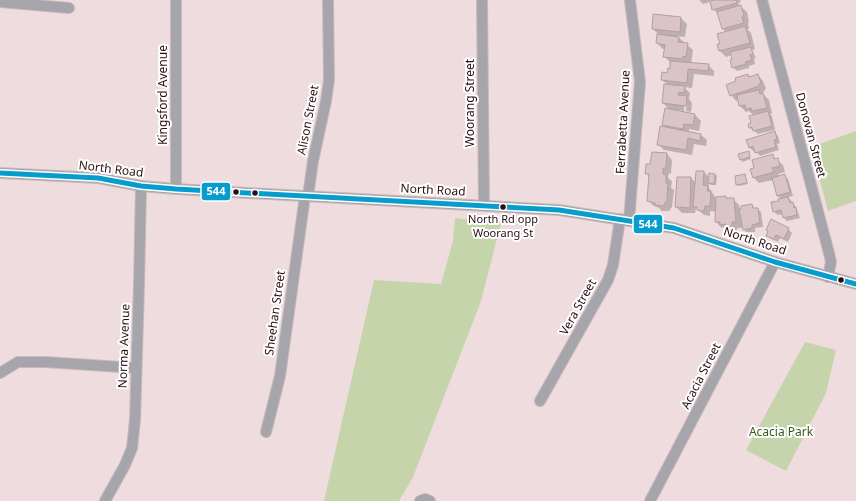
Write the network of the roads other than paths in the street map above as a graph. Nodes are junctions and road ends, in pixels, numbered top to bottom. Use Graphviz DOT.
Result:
graph roads {
  1 [pos="176,0"];
  2 [pos="328,0"];
  3 [pos="482,0"];
  4 [pos="630,0"];
  5 [pos="762,0"];
  6 [pos="0,2"];
  7 [pos="69,8"];
  8 [pos="0,173"];
  9 [pos="140,186"];
  10 [pos="176,189"];
  11 [pos="306,196"];
  12 [pos="484,205"];
  13 [pos="625,220"];
  14 [pos="775,262"];
  15 [pos="828,277"];
  16 [pos="856,284"];
  17 [pos="136,368"];
  18 [pos="0,372"];
  19 [pos="540,401"];
  20 [pos="266,432"];
  21 [pos="105,501"];
  22 [pos="420,501"];
  23 [pos="430,501"];
  24 [pos="650,501"];
  1 -- 10 [label="street, Kingsford Avenue"];
  2 -- 11 [label="street, Alison Street"];
  3 -- 12 [label="street, Woorang Street"];
  4 -- 13 [label="street, Ferrabetta Avenue"];
  5 -- 15 [label="street, Donovan Street"];
  6 -- 7 [label="street"];
  8 -- 9 [label="street, North Road"];
  9 -- 10 [label="street, North Road"];
  9 -- 17 [label="street, Norma Avenue"];
  10 -- 11 [label="street, North Road"];
  11 -- 12 [label="street, North Road"];
  11 -- 20 [label="street, Sheehan Street"];
  12 -- 13 [label="street, North Road"];
  13 -- 14 [label="street, North Road"];
  13 -- 19 [label="street, Vera Street"];
  14 -- 15 [label="street, North Road"];
  14 -- 24 [label="street, Acacia Street"];
  15 -- 16 [label="street, North Road"];
  17 -- 18 [label="street"];
  17 -- 21 [label="street, Norma Avenue"];
  22 -- 23 [label="street"];
}
